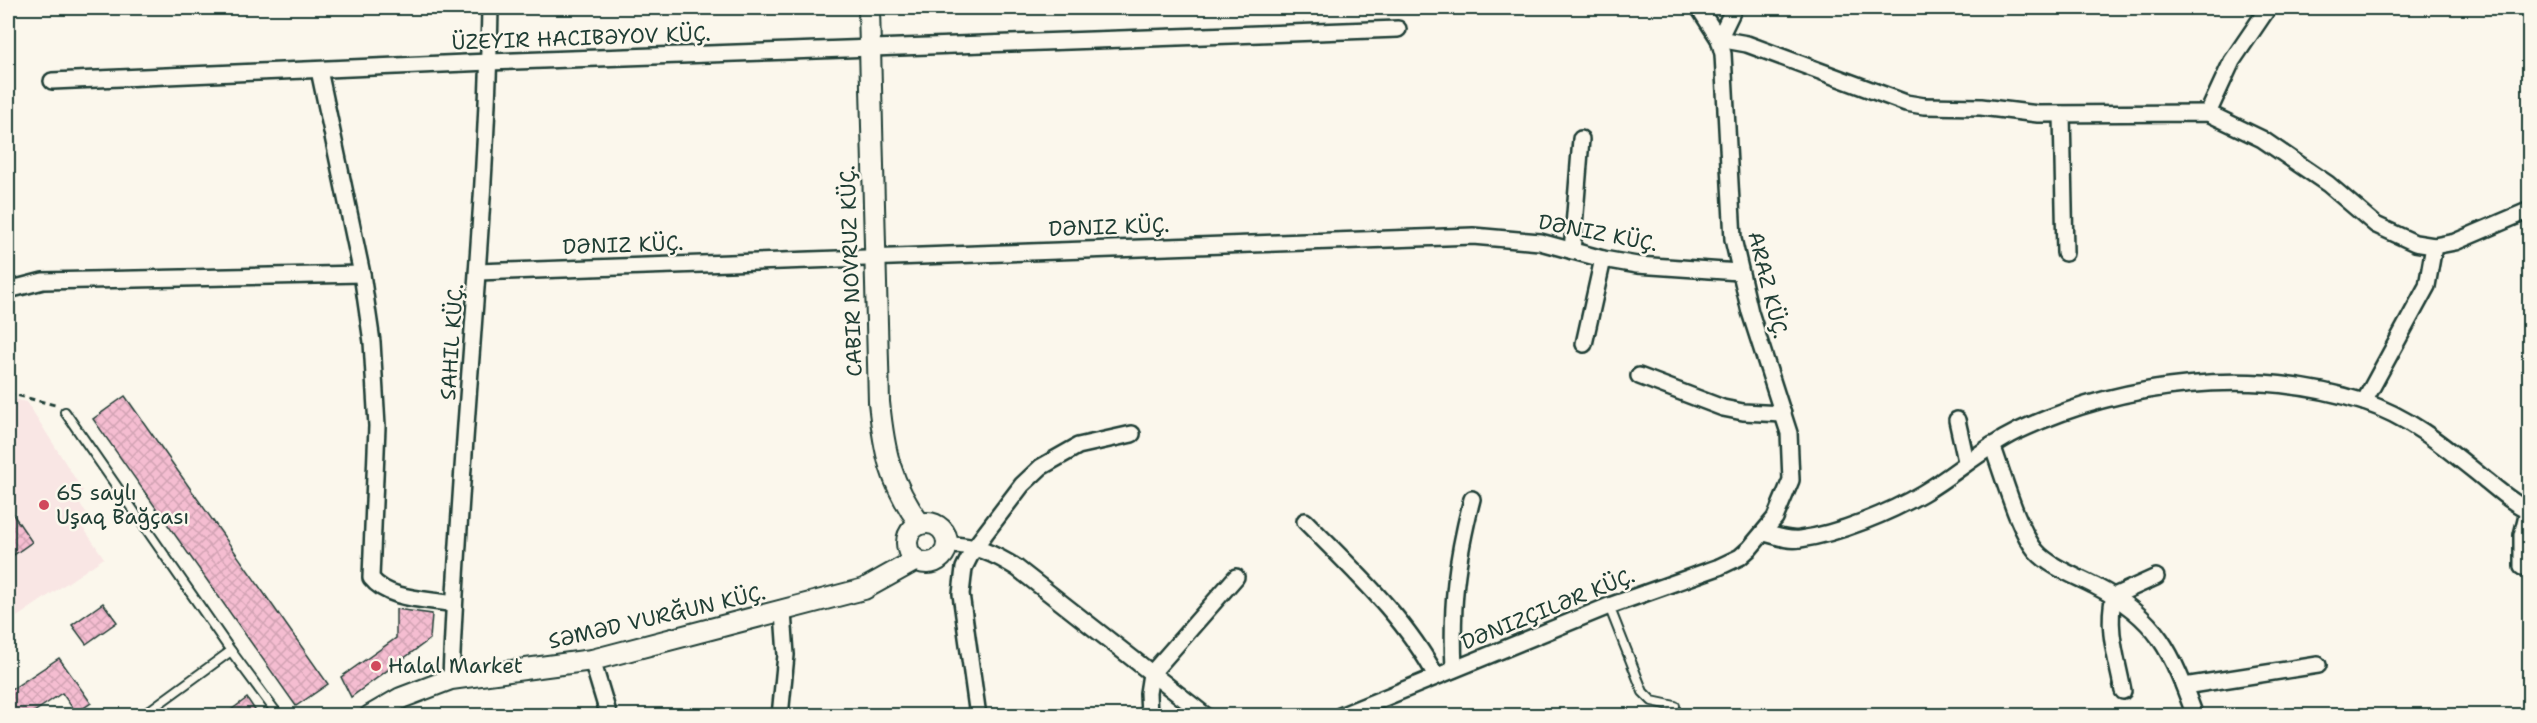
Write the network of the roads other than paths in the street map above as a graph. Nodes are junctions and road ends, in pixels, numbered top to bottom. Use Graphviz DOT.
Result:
graph roads {
  1 [pos="490,8"];
  2 [pos="869,8"];
  3 [pos="1699,8"];
  4 [pos="1734,8"];
  5 [pos="2268,8"];
  6 [pos="1398,29"];
  7 [pos="1719,39"];
  8 [pos="870,48"];
  9 [pos="489,62"];
  10 [pos="319,70"];
  11 [pos="52,81"];
  12 [pos="2208,113"];
  13 [pos="2062,114"];
  14 [pos="1581,139"];
  15 [pos="2529,210"];
  16 [pos="2434,246"];
  17 [pos="1572,251"];
  18 [pos="2065,252"];
  19 [pos="873,257"];
  20 [pos="1604,259"];
  21 [pos="478,272"];
  22 [pos="1739,272"];
  23 [pos="362,274"];
  24 [pos="8,290"];
  25 [pos="1584,344"];
  26 [pos="1639,376"];
  27 [pos="2364,402"];
  28 [pos="65,412"];
  29 [pos="1783,414"];
  30 [pos="1958,420"];
  31 [pos="1132,434"];
  32 [pos="1992,445"];
  33 [pos="1966,461"];
  34 [pos="1472,499"];
  35 [pos="2529,511"];
  36 [pos="1305,521"];
  37 [pos="920,524"];
  38 [pos="1765,533"];
  39 [pos="947,545"];
  40 [pos="974,548"];
  41 [pos="916,560"];
  42 [pos="2522,567"];
  43 [pos="2156,577"];
  44 [pos="1236,578"];
  45 [pos="2114,596"];
  46 [pos="453,604"];
  47 [pos="1609,606"];
  48 [pos="783,612"];
  49 [pos="231,651"];
  50 [pos="592,660"];
  51 [pos="2318,665"];
  52 [pos="1454,669"];
  53 [pos="1151,674"];
  54 [pos="1436,676"];
  55 [pos="451,679"];
  56 [pos="2184,686"];
  57 [pos="2123,691"];
  58 [pos="1675,706"];
  59 [pos="375,714"];
  60 [pos="142,716"];
  61 [pos="279,716"];
  62 [pos="609,716"];
  63 [pos="780,716"];
  64 [pos="978,716"];
  65 [pos="1149,716"];
  66 [pos="1206,716"];
  67 [pos="1340,716"];
  68 [pos="2195,716"];
  1 -- 9 [label="street, SAHIL KÜÇ."];
  2 -- 8 [label="main road, CABIR NOVRUZ KÜÇ."];
  3 -- 7 [label="street, ARAZ KÜÇ."];
  4 -- 7 [label="street"];
  5 -- 12 [label="street"];
  6 -- 8 [label="street"];
  7 -- 13 [label="street"];
  7 -- 22 [label="street, ARAZ KÜÇ."];
  8 -- 9 [label="street"];
  8 -- 19 [label="main road, CABIR NOVRUZ KÜÇ."];
  9 -- 10 [label="street"];
  9 -- 21 [label="street, SAHIL KÜÇ."];
  10 -- 11 [label="street"];
  10 -- 23 [label="street"];
  12 -- 13 [label="street"];
  12 -- 16 [label="street"];
  13 -- 18 [label="street"];
  14 -- 17 [label="street"];
  15 -- 16 [label="street"];
  16 -- 27 [label="street"];
  17 -- 19 [label="street, DӘNIZ KÜÇ."];
  17 -- 20 [label="street, DӘNIZ KÜÇ."];
  19 -- 21 [label="street, DӘNIZ KÜÇ."];
  19 -- 37 [label="main road, CABIR NOVRUZ KÜÇ."];
  20 -- 22 [label="street, DӘNIZ KÜÇ."];
  20 -- 25 [label="street"];
  21 -- 46 [label="street, SAHIL KÜÇ."];
  22 -- 29 [label="street, ARAZ KÜÇ."];
  23 -- 24 [label="street"];
  23 -- 46 [label="street"];
  26 -- 29 [label="street"];
  27 -- 32 [label="street"];
  27 -- 35 [label="street"];
  28 -- 49 [label="lane"];
  29 -- 38 [label="street, ARAZ KÜÇ."];
  30 -- 33 [label="street"];
  31 -- 40 [label="street"];
  32 -- 33 [label="street"];
  32 -- 45 [label="street"];
  33 -- 38 [label="street"];
  34 -- 52 [label="street"];
  35 -- 42 [label="street"];
  36 -- 54 [label="street"];
  37 -- 39 [label="main road"];
  37 -- 41 [label="main road"];
  38 -- 47 [label="street, DӘNIZÇILӘR KÜÇ."];
  39 -- 40 [label="street"];
  39 -- 41 [label="main road"];
  40 -- 53 [label="street"];
  40 -- 64 [label="street"];
  41 -- 48 [label="main road, SƏMƏD VURĞUN KÜÇ."];
  43 -- 45 [label="street"];
  44 -- 53 [label="street"];
  45 -- 56 [label="street"];
  45 -- 57 [label="street"];
  46 -- 55 [label="street, SAHIL KÜÇ."];
  47 -- 52 [label="street, DӘNIZÇILӘR KÜÇ."];
  47 -- 58 [label="lane"];
  48 -- 50 [label="main road, SƏMƏD VURĞUN KÜÇ."];
  48 -- 63 [label="street"];
  49 -- 60 [label="lane"];
  49 -- 61 [label="lane"];
  50 -- 55 [label="main road, SƏMƏD VURĞUN KÜÇ."];
  50 -- 62 [label="street"];
  51 -- 56 [label="street"];
  52 -- 54 [label="street, DӘNIZÇILӘR KÜÇ."];
  53 -- 65 [label="street"];
  53 -- 66 [label="street"];
  54 -- 67 [label="street, DӘNIZÇILӘR KÜÇ."];
  55 -- 59 [label="main road, SƏMƏD VURĞUN KÜÇ."];
  56 -- 68 [label="street"];
}
